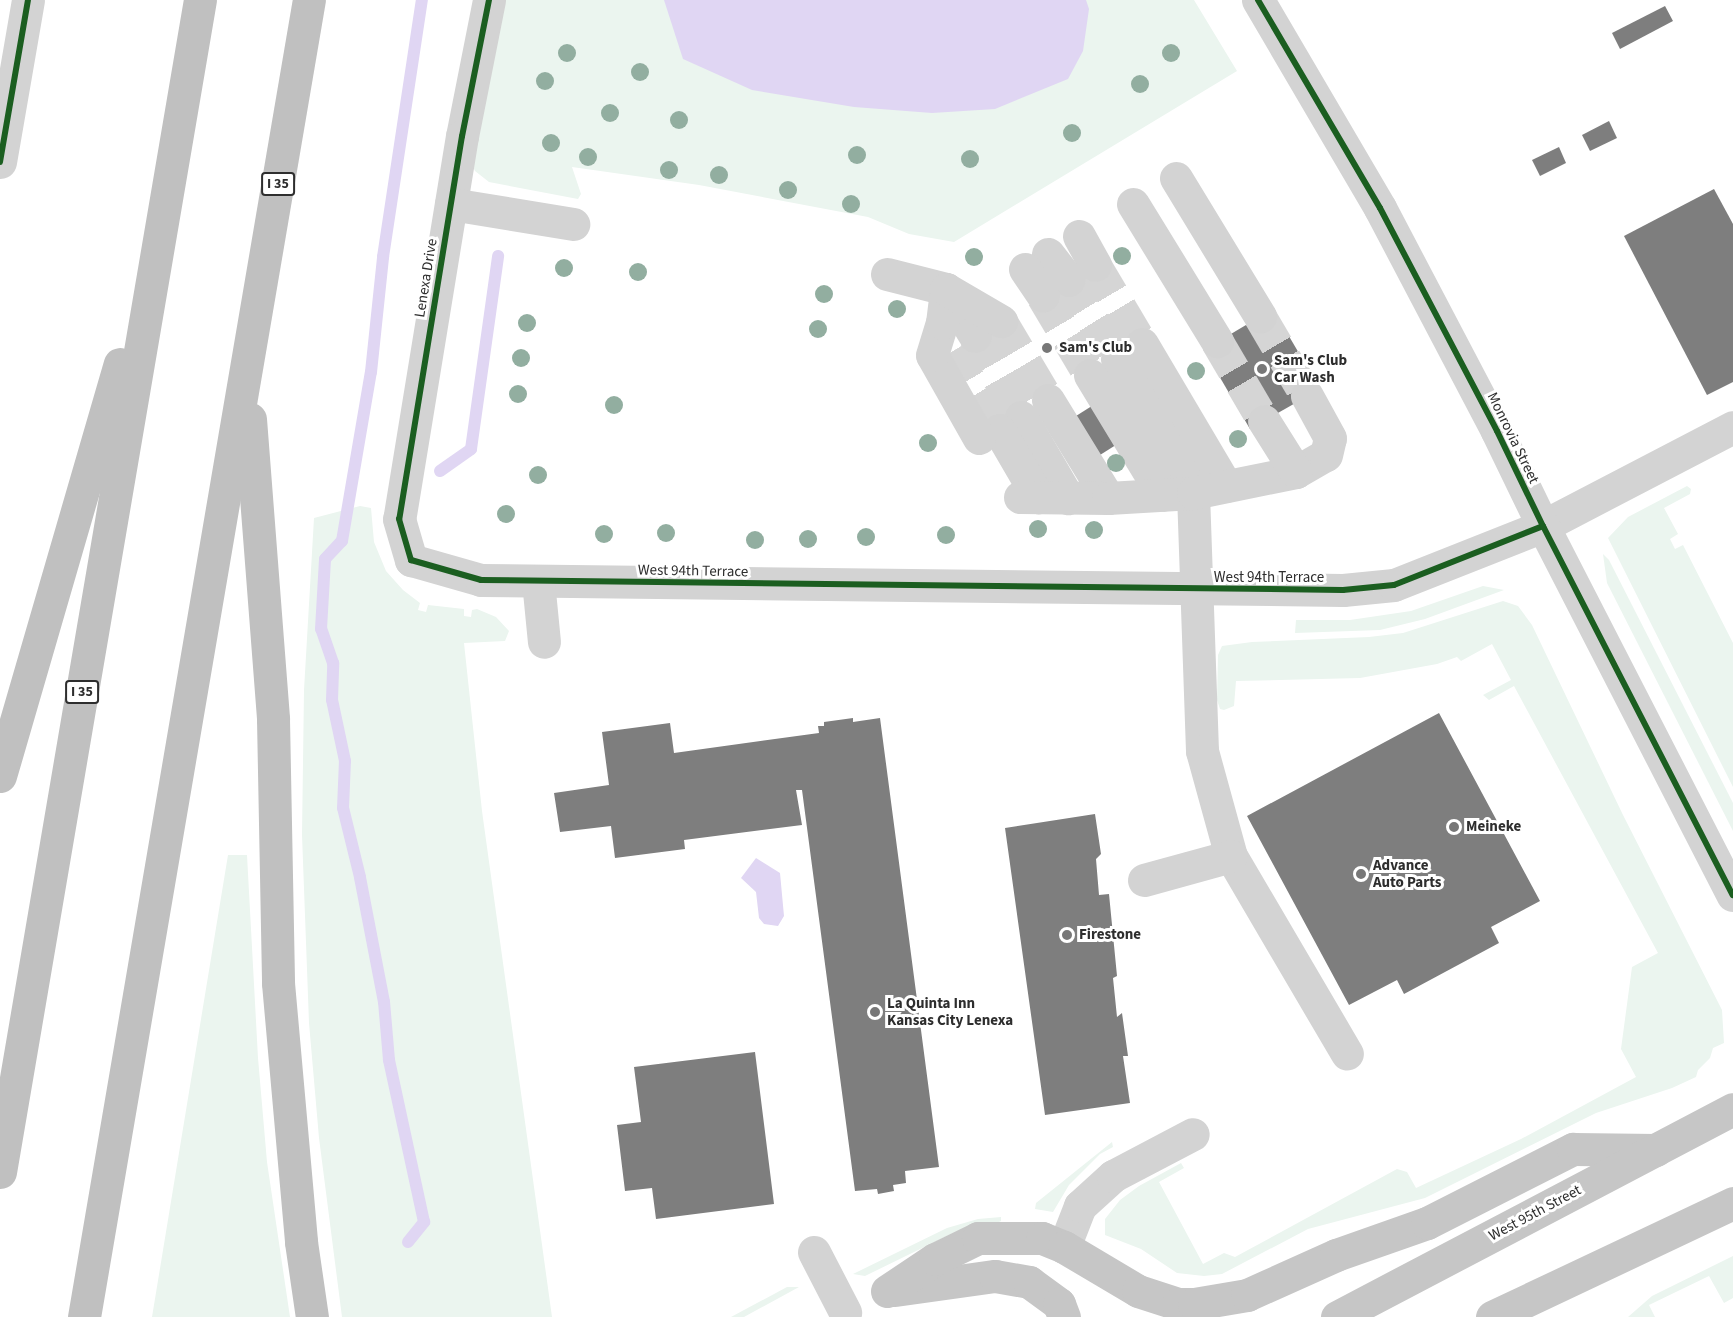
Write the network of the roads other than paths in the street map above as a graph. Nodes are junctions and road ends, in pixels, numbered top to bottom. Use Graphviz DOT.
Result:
graph roads {
  1 [pos="28,0"];
  2 [pos="200,0"];
  3 [pos="309,0"];
  4 [pos="489,0"];
  5 [pos="1258,0"];
  6 [pos="0,162"];
  7 [pos="1176,178"];
  8 [pos="451,204"];
  9 [pos="1133,204"];
  10 [pos="164,212"];
  11 [pos="573,224"];
  12 [pos="1078,237"];
  13 [pos="1036,261"];
  14 [pos="886,274"];
  15 [pos="958,296"];
  16 [pos="1260,316"];
  17 [pos="967,333"];
  18 [pos="1217,342"];
  19 [pos="247,369"];
  20 [pos="1307,396"];
  21 [pos="1012,421"];
  22 [pos="1264,421"];
  23 [pos="1733,427"];
  24 [pos="1296,472"];
  25 [pos="1226,486"];
  26 [pos="1178,494"];
  27 [pos="1108,498"];
  28 [pos="1543,526"];
  29 [pos="411,560"];
  30 [pos="538,581"];
  31 [pos="1198,590"];
  32 [pos="544,642"];
  33 [pos="0,776"];
  34 [pos="1231,856"];
  35 [pos="1144,880"];
  36 [pos="1733,895"];
  37 [pos="1347,1054"];
  38 [pos="1733,1109"];
  39 [pos="1193,1134"];
  40 [pos="1656,1149"];
  41 [pos="0,1172"];
  42 [pos="1733,1203"];
  43 [pos="1064,1247"];
  44 [pos="814,1252"];
  45 [pos="887,1291"];
  46 [pos="840,1315"];
  47 [pos="84,1317"];
  48 [pos="312,1317"];
  49 [pos="1064,1317"];
  50 [pos="1337,1317"];
  51 [pos="1492,1317"];
  1 -- 6 [label="street"];
  2 -- 10 [label="highway, I 35"];
  3 -- 19 [label="highway, I 35"];
  4 -- 8 [label="street, Lenexa Drive"];
  5 -- 28 [label="street, Monrovia Street"];
  7 -- 16 [label="street"];
  8 -- 11 [label="street"];
  8 -- 29 [label="street, Lenexa Drive"];
  9 -- 18 [label="street"];
  10 -- 33 [label="highway"];
  10 -- 41 [label="highway, I 35"];
  12 -- 13 [label="street"];
  14 -- 15 [label="street"];
  15 -- 17 [label="street"];
  15 -- 17 [label="street"];
  17 -- 21 [label="street"];
  19 -- 47 [label="highway, I 35"];
  19 -- 48 [label="highway"];
  20 -- 24 [label="street"];
  21 -- 27 [label="street"];
  21 -- 27 [label="street"];
  22 -- 24 [label="street"];
  23 -- 28 [label="street, West 94th Terrace"];
  24 -- 25 [label="street"];
  25 -- 26 [label="street"];
  25 -- 26 [label="street"];
  26 -- 27 [label="street"];
  26 -- 31 [label="street"];
  28 -- 31 [label="street, West 94th Terrace"];
  28 -- 36 [label="street, Monrovia Street"];
  29 -- 30 [label="street, West 94th Terrace"];
  30 -- 31 [label="street, West 94th Terrace"];
  30 -- 32 [label="street"];
  31 -- 34 [label="street"];
  34 -- 35 [label="street"];
  34 -- 37 [label="street"];
  38 -- 40 [label="main road, West 95th Street"];
  39 -- 43 [label="street"];
  40 -- 43 [label="main road"];
  40 -- 50 [label="main road, West 95th Street"];
  42 -- 51 [label="main road"];
  43 -- 45 [label="main road"];
  44 -- 46 [label="street"];
  45 -- 46 [label="street"];
  45 -- 49 [label="main road"];
}
